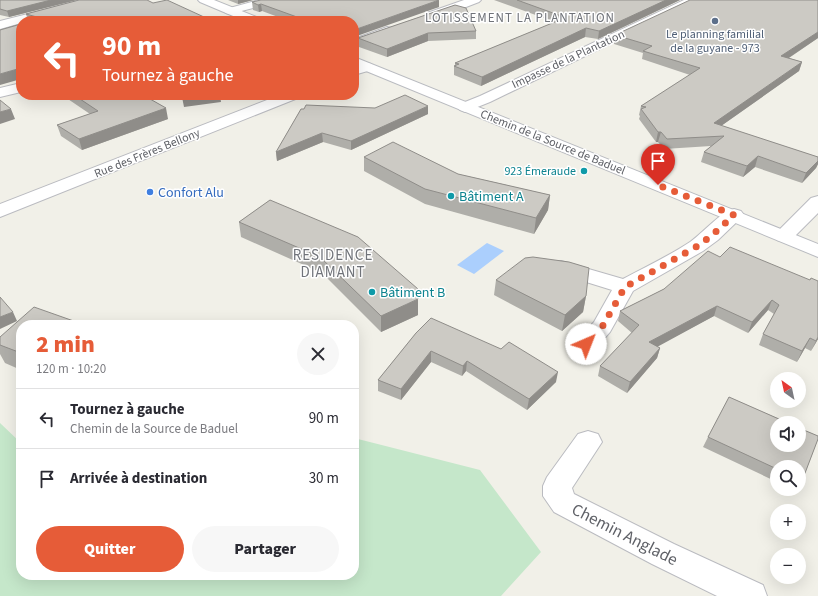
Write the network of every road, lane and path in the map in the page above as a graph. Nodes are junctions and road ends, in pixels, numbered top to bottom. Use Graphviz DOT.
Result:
graph roads {
  1 [pos="96,0"];
  2 [pos="204,0"];
  3 [pos="272,0"];
  4 [pos="475,0"];
  5 [pos="693,0"];
  6 [pos="230,11"];
  7 [pos="35,16"];
  8 [pos="241,16"];
  9 [pos="418,20"];
  10 [pos="16,21"];
  11 [pos="0,25"];
  12 [pos="397,28"];
  13 [pos="359,41"];
  14 [pos="359,66"];
  15 [pos="16,88"];
  16 [pos="0,93"];
  17 [pos="280,100"];
  18 [pos="465,107"];
  19 [pos="818,202"];
  20 [pos="0,210"];
  21 [pos="734,215"];
  22 [pos="784,236"];
  23 [pos="818,251"];
  24 [pos="540,267"];
  25 [pos="625,287"];
  26 [pos="586,344"];
  27 [pos="588,442"];
  28 [pos="751,596"];
  1 -- 7 [label="street"];
  2 -- 6 [label="street"];
  3 -- 6 [label="street"];
  4 -- 9 [label="street"];
  5 -- 18 [label="street, Impasse de la Plantation"];
  6 -- 8 [label="street"];
  10 -- 11 [label="street"];
  12 -- 13 [label="street"];
  14 -- 18 [label="street, Chemin de la Source de Baduel"];
  15 -- 16 [label="street"];
  17 -- 20 [label="street, Rue des Frères Bellony"];
  18 -- 21 [label="street, Chemin de la Source de Baduel"];
  19 -- 22 [label="street"];
  21 -- 22 [label="street, Chemin de la Source de Baduel"];
  21 -- 25 [label="street"];
  22 -- 23 [label="street, Chemin de la Source de Baduel"];
  24 -- 25 [label="street"];
  25 -- 26 [label="street"];
  27 -- 28 [label="street, Chemin Anglade"];
}
